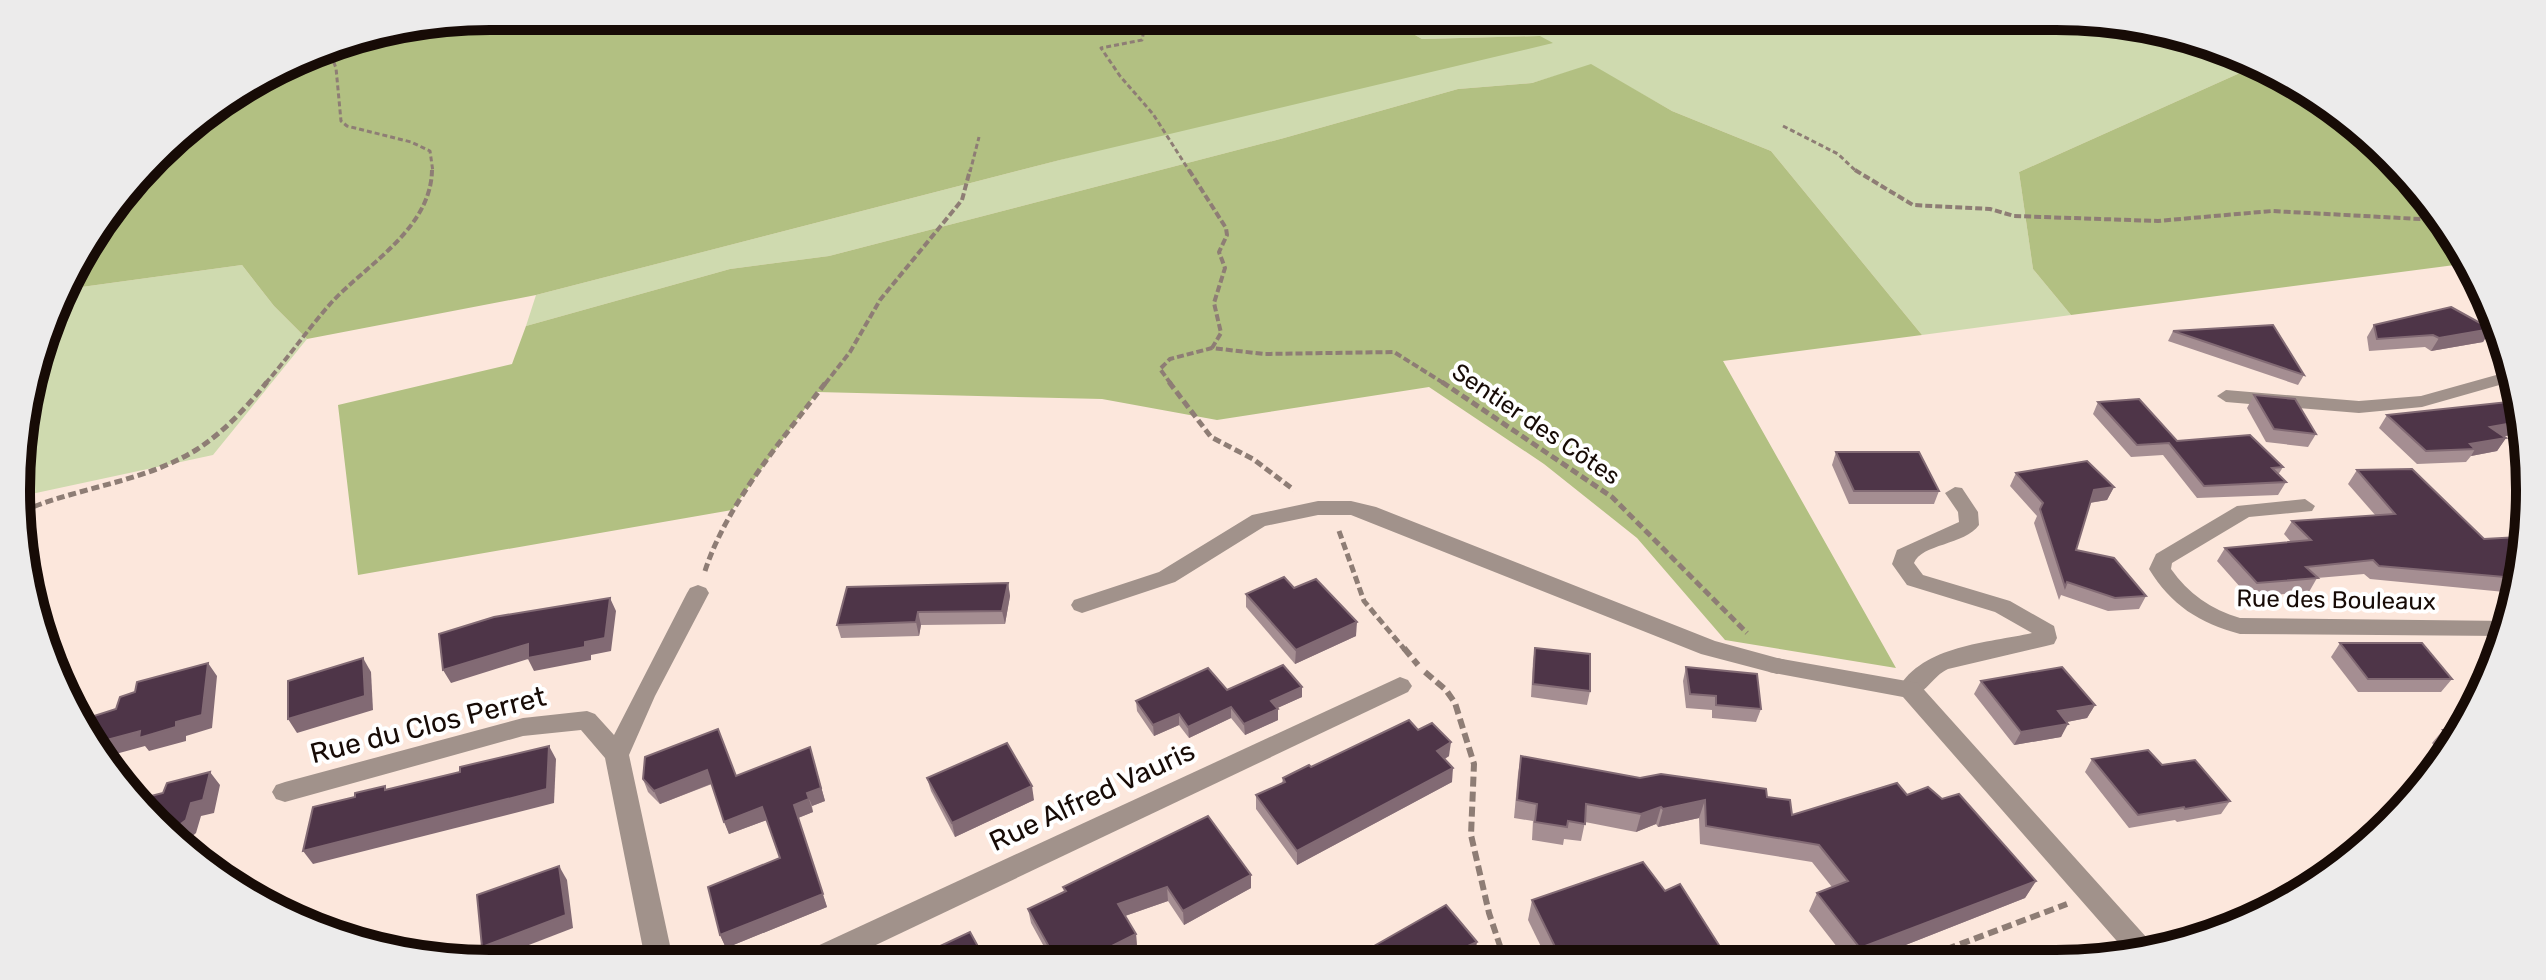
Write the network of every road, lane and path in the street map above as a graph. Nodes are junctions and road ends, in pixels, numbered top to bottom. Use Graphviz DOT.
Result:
graph roads {
  1 [pos="1144,30"];
  2 [pos="332,58"];
  3 [pos="1783,126"];
  4 [pos="979,137"];
  5 [pos="2428,219"];
  6 [pos="1212,348"];
  7 [pos="2502,379"];
  8 [pos="2226,396"];
  9 [pos="1955,493"];
  10 [pos="2305,506"];
  11 [pos="31,507"];
  12 [pos="1318,508"];
  13 [pos="698,593"];
  14 [pos="1082,605"];
  15 [pos="2495,628"];
  16 [pos="1777,666"];
  17 [pos="1400,686"];
  18 [pos="1910,689"];
  19 [pos="617,755"];
  20 [pos="285,792"];
  21 [pos="2094,895"];
  22 [pos="2136,943"];
  23 [pos="657,950"];
  24 [pos="838,950"];
  25 [pos="1501,950"];
  26 [pos="1945,950"];
  1 -- 6 [label="path"];
  2 -- 11 [label="path"];
  3 -- 5 [label="path"];
  4 -- 13 [label="path"];
  6 -- 12 [label="path"];
  6 -- 16 [label="path, Sentier des Côtes"];
  7 -- 8 [label="street"];
  9 -- 18 [label="street"];
  10 -- 15 [label="street, Rue des Bouleaux"];
  12 -- 14 [label="street"];
  12 -- 16 [label="street"];
  12 -- 25 [label="path"];
  13 -- 19 [label="street"];
  16 -- 18 [label="street"];
  17 -- 24 [label="street, Rue Alfred Vauris"];
  18 -- 21 [label="street"];
  19 -- 20 [label="street, Rue du Clos Perret"];
  19 -- 23 [label="street, Rue du Clos Perret"];
  21 -- 22 [label="street"];
  21 -- 26 [label="path"];
}
